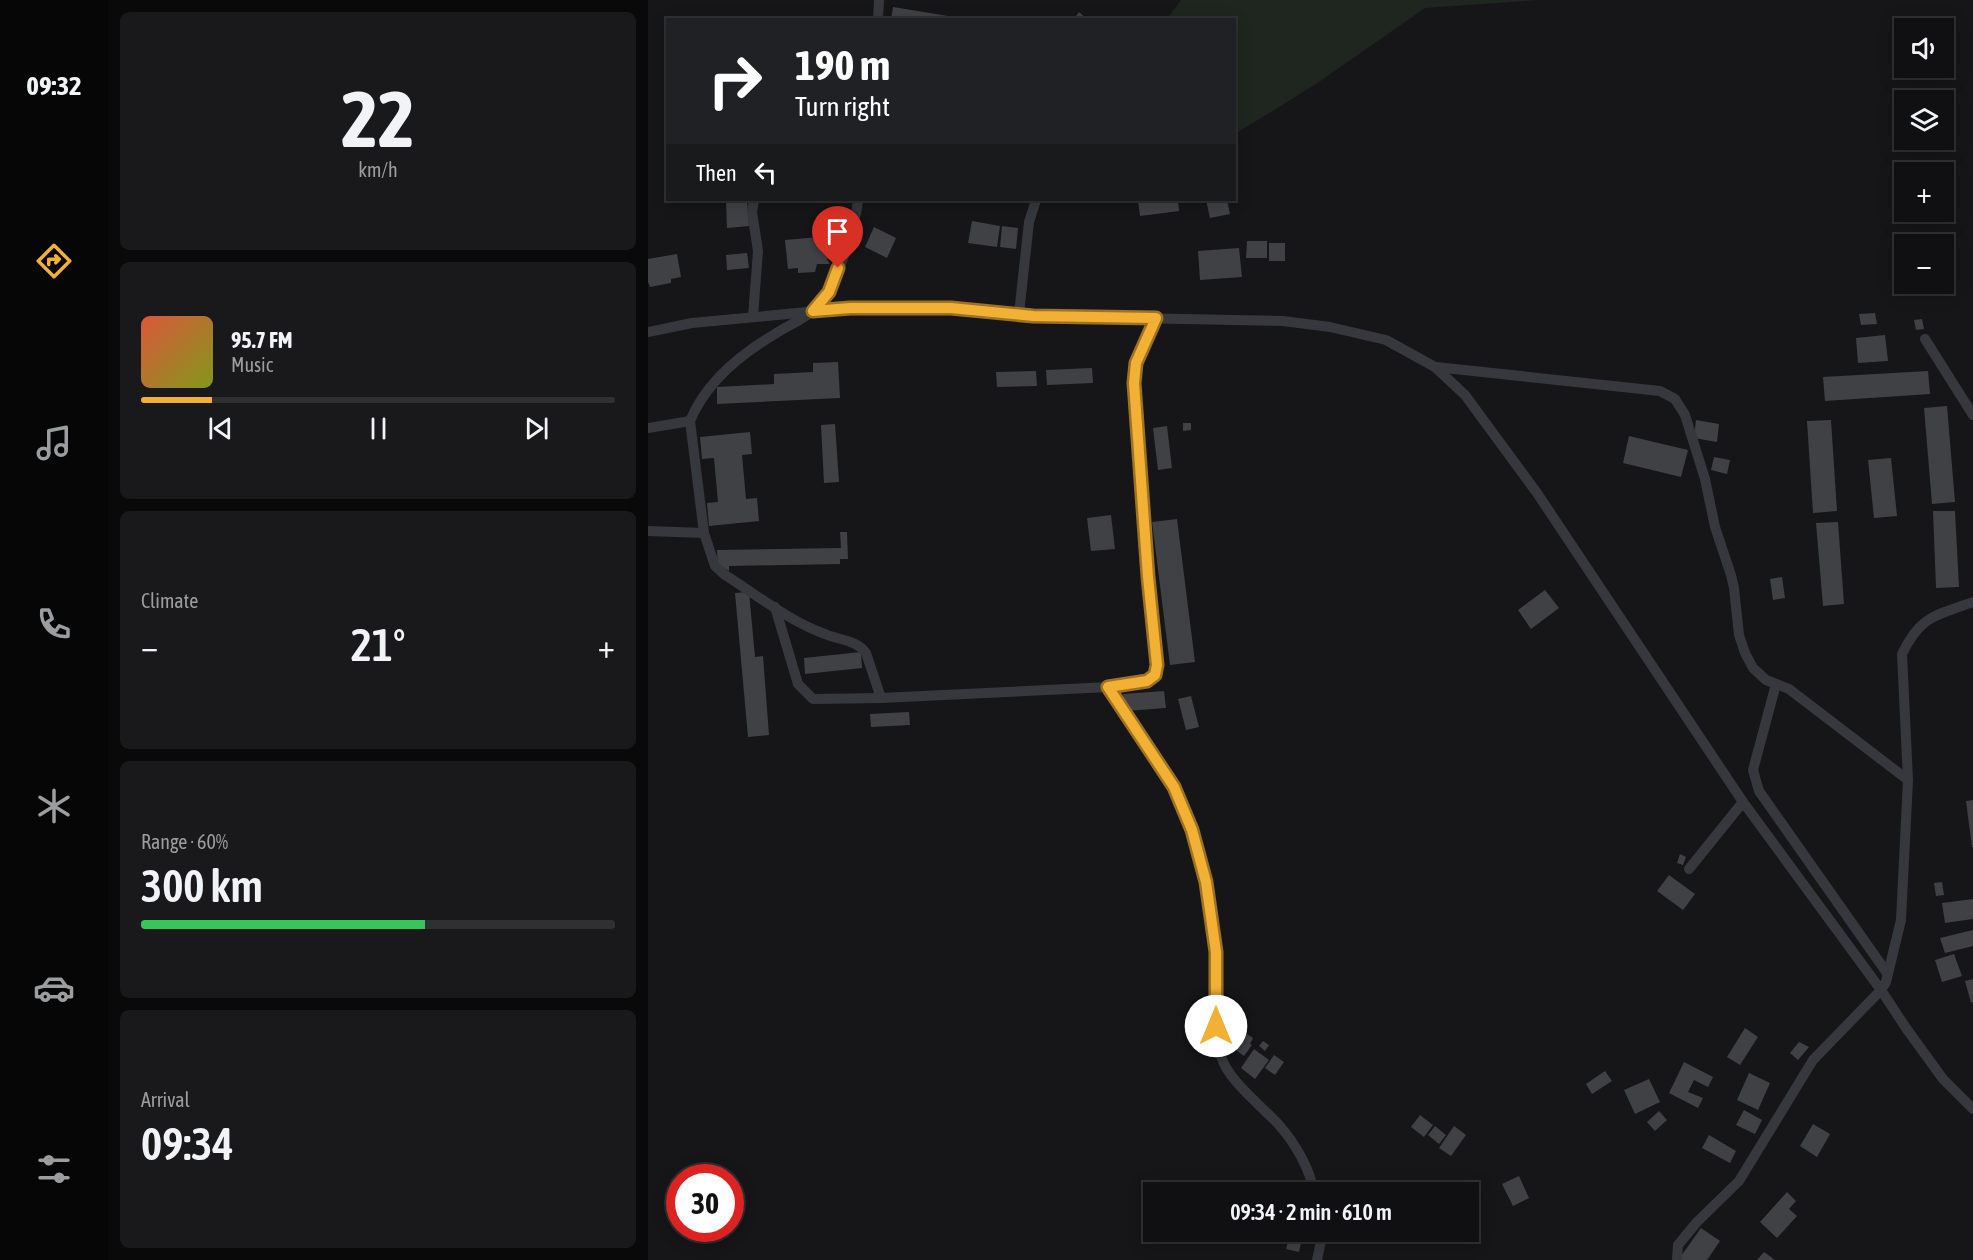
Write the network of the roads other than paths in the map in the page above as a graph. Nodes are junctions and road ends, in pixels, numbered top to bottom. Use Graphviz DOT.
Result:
graph roads {
  1 [pos="879,0"];
  2 [pos="878,18"];
  3 [pos="754,201"];
  4 [pos="858,201"];
  5 [pos="1036,201"];
  6 [pos="813,311"];
  7 [pos="1019,314"];
  8 [pos="753,317"];
  9 [pos="1156,318"];
  10 [pos="648,332"];
  11 [pos="1925,339"];
  12 [pos="1435,368"];
  13 [pos="1973,415"];
  14 [pos="690,421"];
  15 [pos="648,428"];
  16 [pos="648,531"];
  17 [pos="705,534"];
  18 [pos="1973,602"];
  19 [pos="775,607"];
  20 [pos="1776,684"];
  21 [pos="1108,687"];
  22 [pos="882,698"];
  23 [pos="1908,780"];
  24 [pos="1743,802"];
  25 [pos="1689,869"];
  26 [pos="1887,973"];
  27 [pos="1881,990"];
  28 [pos="1973,1109"];
  29 [pos="1310,1182"];
  30 [pos="1321,1242"];
  31 [pos="1317,1260"];
  32 [pos="1677,1260"];
  1 -- 2 [label="street"];
  3 -- 8 [label="street"];
  4 -- 6 [label="street"];
  5 -- 7 [label="street"];
  6 -- 7 [label="street"];
  6 -- 8 [label="street"];
  6 -- 14 [label="street"];
  7 -- 9 [label="street"];
  8 -- 10 [label="street"];
  9 -- 12 [label="street"];
  9 -- 21 [label="street"];
  11 -- 13 [label="street"];
  12 -- 20 [label="street"];
  12 -- 24 [label="street"];
  14 -- 15 [label="street"];
  14 -- 17 [label="street"];
  16 -- 17 [label="street"];
  17 -- 19 [label="street"];
  18 -- 23 [label="street"];
  19 -- 22 [label="street"];
  19 -- 22 [label="street"];
  20 -- 23 [label="street"];
  20 -- 26 [label="street"];
  21 -- 22 [label="street"];
  21 -- 29 [label="street"];
  23 -- 26 [label="street"];
  24 -- 25 [label="street"];
  24 -- 27 [label="street"];
  26 -- 27 [label="street"];
  27 -- 28 [label="street"];
  27 -- 32 [label="street"];
  30 -- 31 [label="street"];
}
